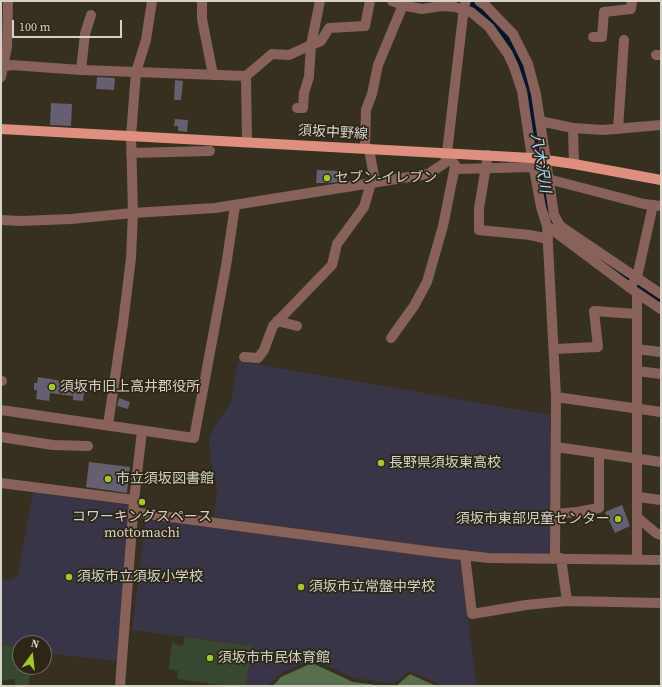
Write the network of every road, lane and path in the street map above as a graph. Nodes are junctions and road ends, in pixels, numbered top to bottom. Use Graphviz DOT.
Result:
graph roads {
  1 [pos="8,1"];
  2 [pos="152,1"];
  3 [pos="202,1"];
  4 [pos="320,1"];
  5 [pos="370,1"];
  6 [pos="392,1"];
  7 [pos="479,1"];
  8 [pos="632,1"];
  9 [pos="403,5"];
  10 [pos="464,6"];
  11 [pos="91,15"];
  12 [pos="593,37"];
  13 [pos="624,40"];
  14 [pos="311,45"];
  15 [pos="2,70"];
  16 [pos="82,70"];
  17 [pos="136,72"];
  18 [pos="212,75"];
  19 [pos="246,76"];
  20 [pos="297,108"];
  21 [pos="540,121"];
  22 [pos="661,125"];
  23 [pos="573,128"];
  24 [pos="1,129"];
  25 [pos="618,129"];
  26 [pos="131,136"];
  27 [pos="247,142"];
  28 [pos="367,148"];
  29 [pos="210,152"];
  30 [pos="131,153"];
  31 [pos="447,153"];
  32 [pos="488,155"];
  33 [pos="538,161"];
  34 [pos="574,164"];
  35 [pos="455,166"];
  36 [pos="486,168"];
  37 [pos="548,179"];
  38 [pos="661,180"];
  39 [pos="373,183"];
  40 [pos="235,206"];
  41 [pos="657,206"];
  42 [pos="133,213"];
  43 [pos="1,220"];
  44 [pos="547,226"];
  45 [pos="548,239"];
  46 [pos="634,284"];
  47 [pos="661,294"];
  48 [pos="661,309"];
  49 [pos="637,314"];
  50 [pos="277,321"];
  51 [pos="297,326"];
  52 [pos="391,338"];
  53 [pos="554,349"];
  54 [pos="638,349"];
  55 [pos="661,352"];
  56 [pos="244,357"];
  57 [pos="638,371"];
  58 [pos="661,374"];
  59 [pos="556,398"];
  60 [pos="638,409"];
  61 [pos="1,410"];
  62 [pos="661,412"];
  63 [pos="108,425"];
  64 [pos="142,431"];
  65 [pos="1,437"];
  66 [pos="88,446"];
  67 [pos="556,447"];
  68 [pos="599,454"];
  69 [pos="638,459"];
  70 [pos="661,462"];
  71 [pos="1,483"];
  72 [pos="638,497"];
  73 [pos="134,500"];
  74 [pos="661,500"];
  75 [pos="133,512"];
  76 [pos="556,514"];
  77 [pos="638,518"];
  78 [pos="661,534"];
  79 [pos="466,555"];
  80 [pos="558,558"];
  81 [pos="638,559"];
  82 [pos="661,560"];
  83 [pos="567,601"];
  84 [pos="661,603"];
  85 [pos="120,686"];
  1 -- 15 [label="street"];
  2 -- 17 [label="street"];
  3 -- 18 [label="street"];
  4 -- 14 [label="street"];
  5 -- 14 [label="street"];
  6 -- 9 [label="street"];
  7 -- 21 [label="street"];
  8 -- 12 [label="street"];
  9 -- 10 [label="street"];
  9 -- 28 [label="street"];
  10 -- 31 [label="street"];
  10 -- 33 [label="street"];
  11 -- 16 [label="street"];
  13 -- 25 [label="street"];
  14 -- 19 [label="street"];
  14 -- 20 [label="street"];
  15 -- 16 [label="street"];
  16 -- 17 [label="street"];
  17 -- 18 [label="street"];
  17 -- 26 [label="street"];
  18 -- 19 [label="street"];
  19 -- 27 [label="street"];
  21 -- 23 [label="street"];
  21 -- 33 [label="street"];
  22 -- 25 [label="street"];
  23 -- 25 [label="street"];
  23 -- 34 [label="street"];
  24 -- 26 [label="main road, 須坂中野線"];
  26 -- 27 [label="main road, 須坂中野線"];
  26 -- 30 [label="street"];
  27 -- 28 [label="main road, 須坂中野線"];
  28 -- 31 [label="main road, 須坂中野線"];
  28 -- 39 [label="street"];
  29 -- 30 [label="street"];
  30 -- 42 [label="street"];
  31 -- 32 [label="main road, 須坂中野線"];
  31 -- 35 [label="street"];
  31 -- 39 [label="street"];
  32 -- 33 [label="main road, 須坂中野線"];
  32 -- 36 [label="street"];
  33 -- 34 [label="main road, 須坂中野線"];
  33 -- 36 [label="street"];
  33 -- 37 [label="street"];
  33 -- 44 [label="street"];
  34 -- 38 [label="main road, 須坂中野線"];
  35 -- 36 [label="street"];
  35 -- 52 [label="street"];
  36 -- 45 [label="street"];
  37 -- 41 [label="street"];
  37 -- 46 [label="street"];
  39 -- 40 [label="street"];
  39 -- 50 [label="street"];
  40 -- 42 [label="street"];
  40 -- 64 [label="street"];
  41 -- 46 [label="street"];
  42 -- 43 [label="street"];
  42 -- 63 [label="street"];
  44 -- 45 [label="street"];
  44 -- 46 [label="street"];
  45 -- 53 [label="street"];
  46 -- 47 [label="street"];
  46 -- 48 [label="street"];
  46 -- 49 [label="street"];
  49 -- 53 [label="street"];
  49 -- 54 [label="street"];
  50 -- 51 [label="street"];
  50 -- 56 [label="street"];
  53 -- 59 [label="street"];
  54 -- 55 [label="street"];
  54 -- 57 [label="street"];
  57 -- 58 [label="street"];
  57 -- 60 [label="street"];
  59 -- 60 [label="street"];
  59 -- 67 [label="street"];
  60 -- 62 [label="street"];
  60 -- 69 [label="street"];
  61 -- 63 [label="street"];
  63 -- 64 [label="street"];
  64 -- 73 [label="street"];
  65 -- 66 [label="street"];
  67 -- 68 [label="street"];
  67 -- 76 [label="street"];
  68 -- 69 [label="street"];
  68 -- 76 [label="street"];
  69 -- 70 [label="street"];
  69 -- 72 [label="street"];
  71 -- 73 [label="street"];
  72 -- 74 [label="street"];
  72 -- 77 [label="street"];
  73 -- 75 [label="street"];
  75 -- 79 [label="street"];
  75 -- 85 [label="street"];
  76 -- 80 [label="street"];
  77 -- 78 [label="street"];
  77 -- 81 [label="street"];
  79 -- 80 [label="street"];
  79 -- 83 [label="street"];
  80 -- 81 [label="street"];
  80 -- 83 [label="street"];
  81 -- 82 [label="street"];
  83 -- 84 [label="street"];
}
